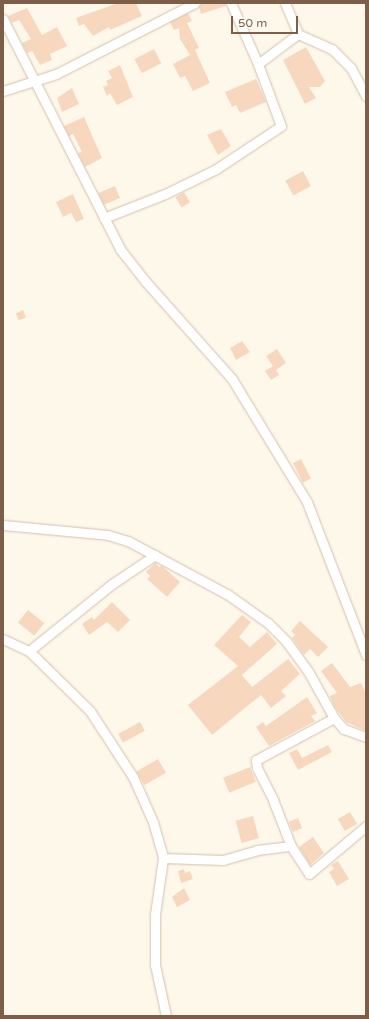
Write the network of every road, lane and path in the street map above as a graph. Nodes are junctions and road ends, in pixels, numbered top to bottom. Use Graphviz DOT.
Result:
graph roads {
  1 [pos="195,3"];
  2 [pos="231,3"];
  3 [pos="285,3"];
  4 [pos="3,19"];
  5 [pos="298,34"];
  6 [pos="258,64"];
  7 [pos="34,83"];
  8 [pos="3,91"];
  9 [pos="366,96"];
  10 [pos="104,218"];
  11 [pos="3,525"];
  12 [pos="156,555"];
  13 [pos="3,639"];
  14 [pos="29,651"];
  15 [pos="366,655"];
  16 [pos="334,718"];
  17 [pos="366,737"];
  18 [pos="366,826"];
  19 [pos="291,846"];
  20 [pos="163,858"];
  21 [pos="166,1016"];
  1 -- 7 [label="street"];
  2 -- 6 [label="street"];
  3 -- 5 [label="street"];
  4 -- 7 [label="street"];
  5 -- 6 [label="street"];
  5 -- 9 [label="street"];
  6 -- 10 [label="street"];
  7 -- 8 [label="street"];
  7 -- 10 [label="street"];
  10 -- 15 [label="street"];
  11 -- 12 [label="street"];
  12 -- 14 [label="street"];
  12 -- 16 [label="street"];
  13 -- 14 [label="street"];
  14 -- 20 [label="street"];
  16 -- 17 [label="street"];
  16 -- 19 [label="street"];
  18 -- 19 [label="street"];
  19 -- 20 [label="street"];
  20 -- 21 [label="street"];
}
